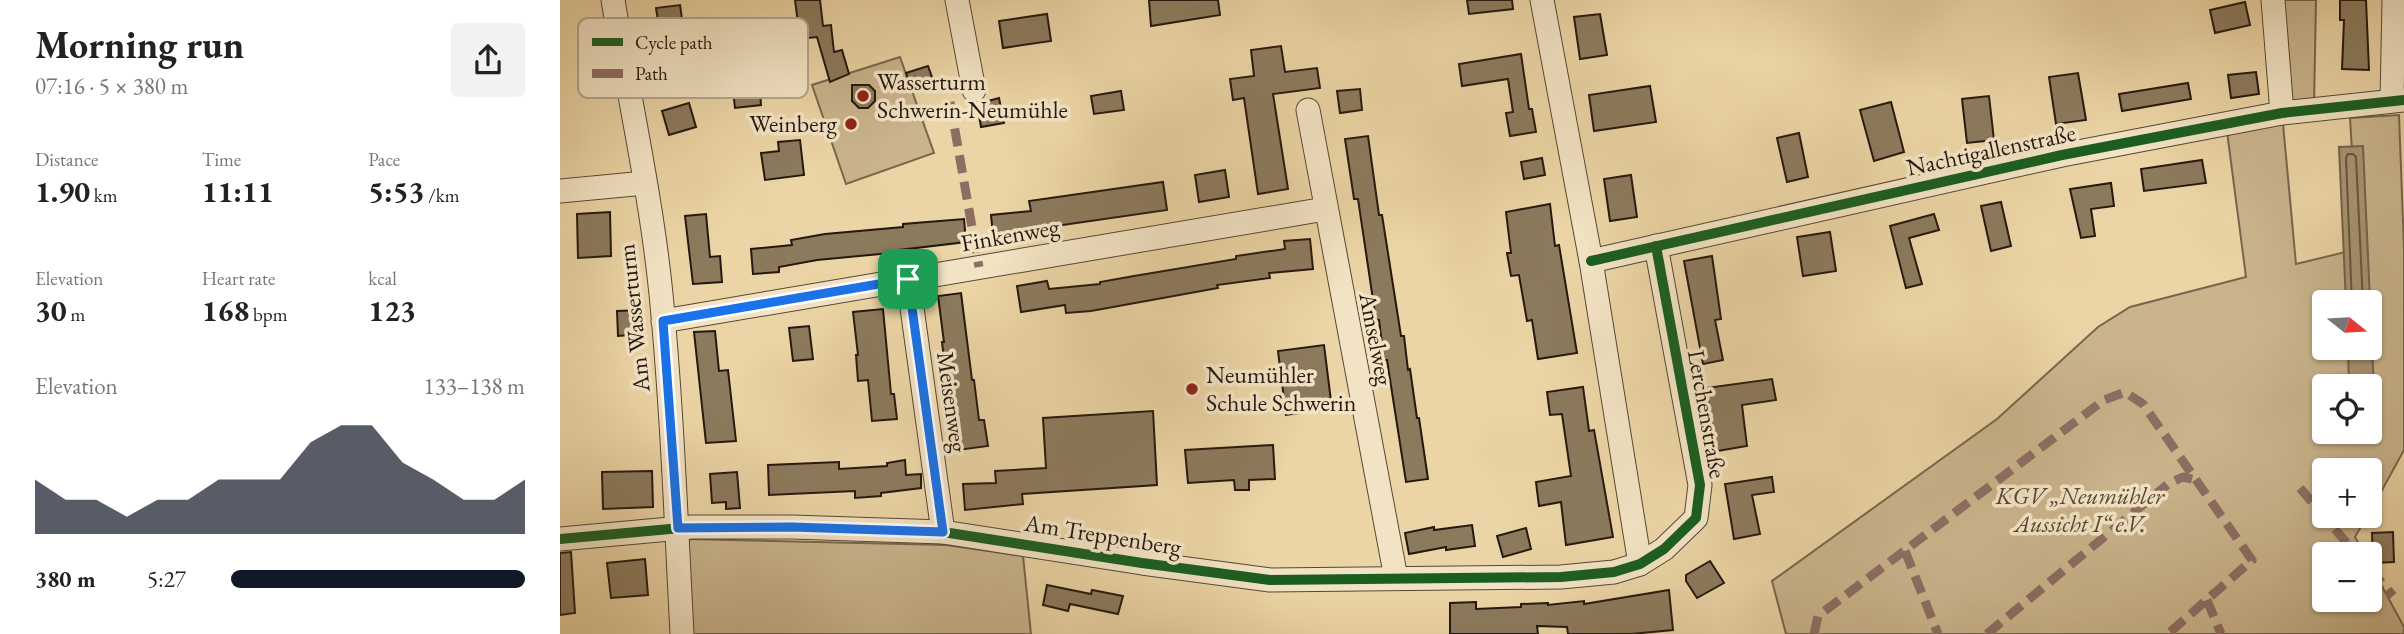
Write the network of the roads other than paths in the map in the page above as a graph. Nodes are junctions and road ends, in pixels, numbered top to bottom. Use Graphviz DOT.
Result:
graph roads {
  1 [pos="613,0"];
  2 [pos="957,0"];
  3 [pos="1542,0"];
  4 [pos="2273,0"];
  5 [pos="2394,0"];
  6 [pos="616,18"];
  7 [pos="974,90"];
  8 [pos="630,98"];
  9 [pos="2398,100"];
  10 [pos="1308,110"];
  11 [pos="2282,113"];
  12 [pos="645,183"];
  13 [pos="560,191"];
  14 [pos="1325,209"];
  15 [pos="1656,246"];
  16 [pos="1591,261"];
  17 [pos="908,279"];
  18 [pos="663,321"];
  19 [pos="678,528"];
  20 [pos="943,532"];
  21 [pos="560,539"];
  22 [pos="1640,564"];
  23 [pos="1396,578"];
  24 [pos="682,634"];
  1 -- 6 [label="street, Am Wasserturm"];
  2 -- 7 [label="street"];
  3 -- 16 [label="street"];
  4 -- 11 [label="street"];
  5 -- 9 [label="street"];
  8 -- 12 [label="street, Am Wasserturm"];
  9 -- 11 [label="street, Nachtigallenstraße"];
  10 -- 14 [label="street, Amselweg"];
  11 -- 15 [label="street, Nachtigallenstraße"];
  12 -- 13 [label="street"];
  12 -- 18 [label="street, Am Wasserturm"];
  14 -- 17 [label="street, Finkenweg"];
  14 -- 23 [label="street, Amselweg"];
  15 -- 16 [label="street, Nachtigallenstraße"];
  15 -- 22 [label="street, Lerchenstraße"];
  16 -- 22 [label="street"];
  17 -- 18 [label="street, Finkenweg"];
  17 -- 20 [label="street, Meisenweg"];
  18 -- 19 [label="street, Am Wasserturm"];
  19 -- 20 [label="street, Am Treppenberg"];
  19 -- 21 [label="street, Am Treppenberg"];
  19 -- 24 [label="street, Am Wasserturm"];
  20 -- 23 [label="street, Am Treppenberg"];
  22 -- 23 [label="street, Am Treppenberg"];
}
